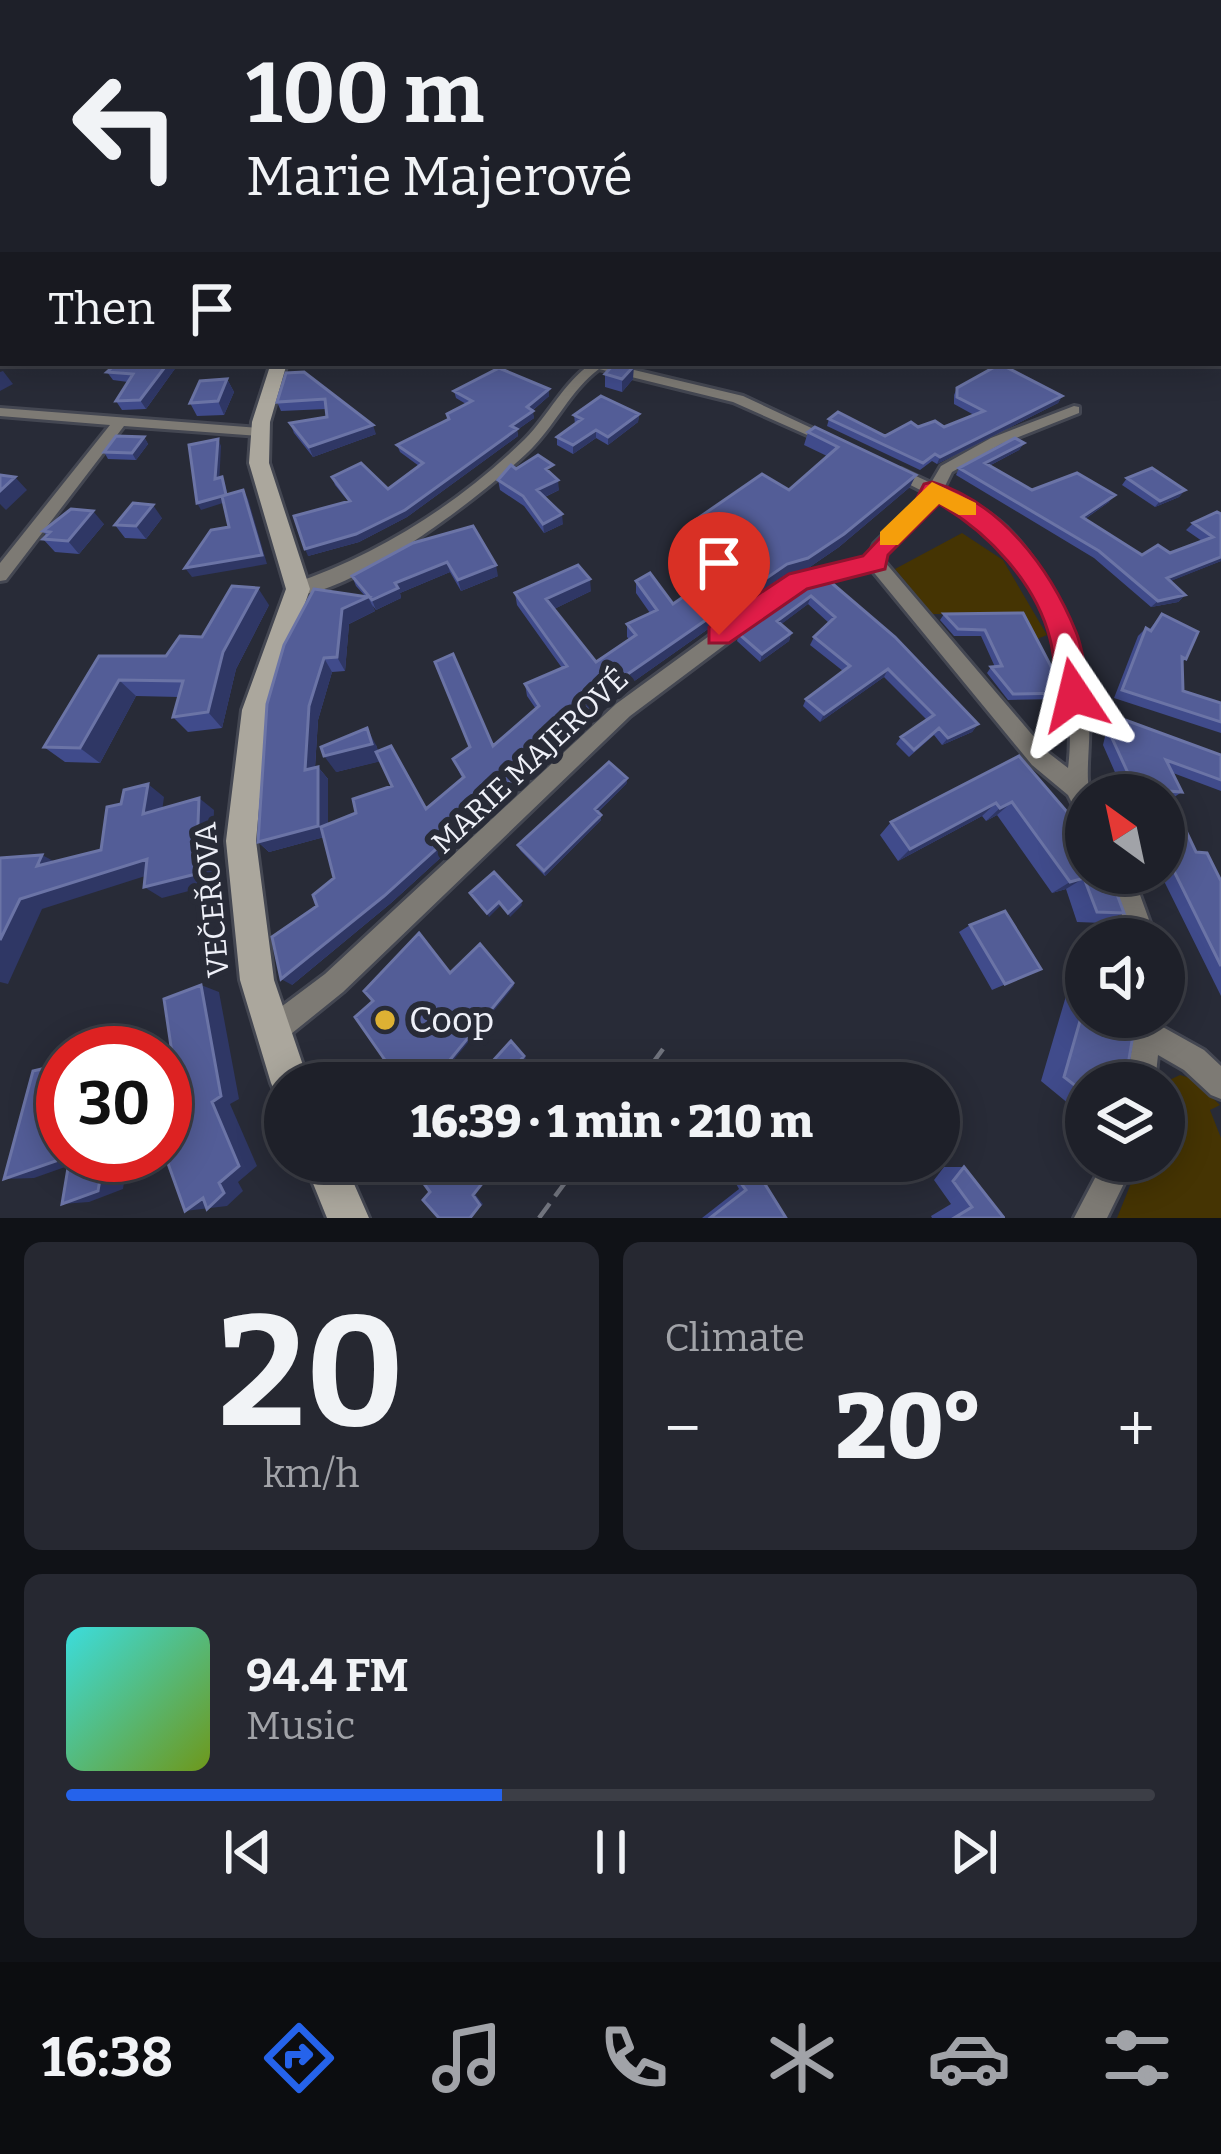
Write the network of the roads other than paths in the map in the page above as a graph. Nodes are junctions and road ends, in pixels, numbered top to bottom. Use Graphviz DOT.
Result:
graph roads {
  1 [pos="278,366"];
  2 [pos="595,366"];
  3 [pos="605,366"];
  4 [pos="1074,410"];
  5 [pos="0,412"];
  6 [pos="119,423"];
  7 [pos="259,432"];
  8 [pos="837,443"];
  9 [pos="876,463"];
  10 [pos="932,490"];
  11 [pos="875,562"];
  12 [pos="0,575"];
  13 [pos="298,589"];
  14 [pos="1079,774"];
  15 [pos="1065,782"];
  16 [pos="271,1032"];
  17 [pos="1165,1038"];
  18 [pos="282,1062"];
  19 [pos="1221,1084"];
  20 [pos="333,1182"];
  21 [pos="1109,1182"];
  22 [pos="348,1218"];
  23 [pos="1090,1218"];
  1 -- 7 [label="street"];
  2 -- 13 [label="street"];
  3 -- 8 [label="street"];
  4 -- 10 [label="street"];
  5 -- 6 [label="street"];
  6 -- 7 [label="street"];
  6 -- 12 [label="street"];
  7 -- 13 [label="street"];
  9 -- 10 [label="street"];
  10 -- 11 [label="street"];
  10 -- 14 [label="street"];
  11 -- 15 [label="street"];
  11 -- 16 [label="street, MARIE MAJEROVÉ"];
  13 -- 16 [label="street, VEČEŘOVA"];
  16 -- 18 [label="street, VEČEŘOVA"];
  17 -- 19 [label="street"];
  20 -- 22 [label="street"];
  21 -- 23 [label="street"];
}
